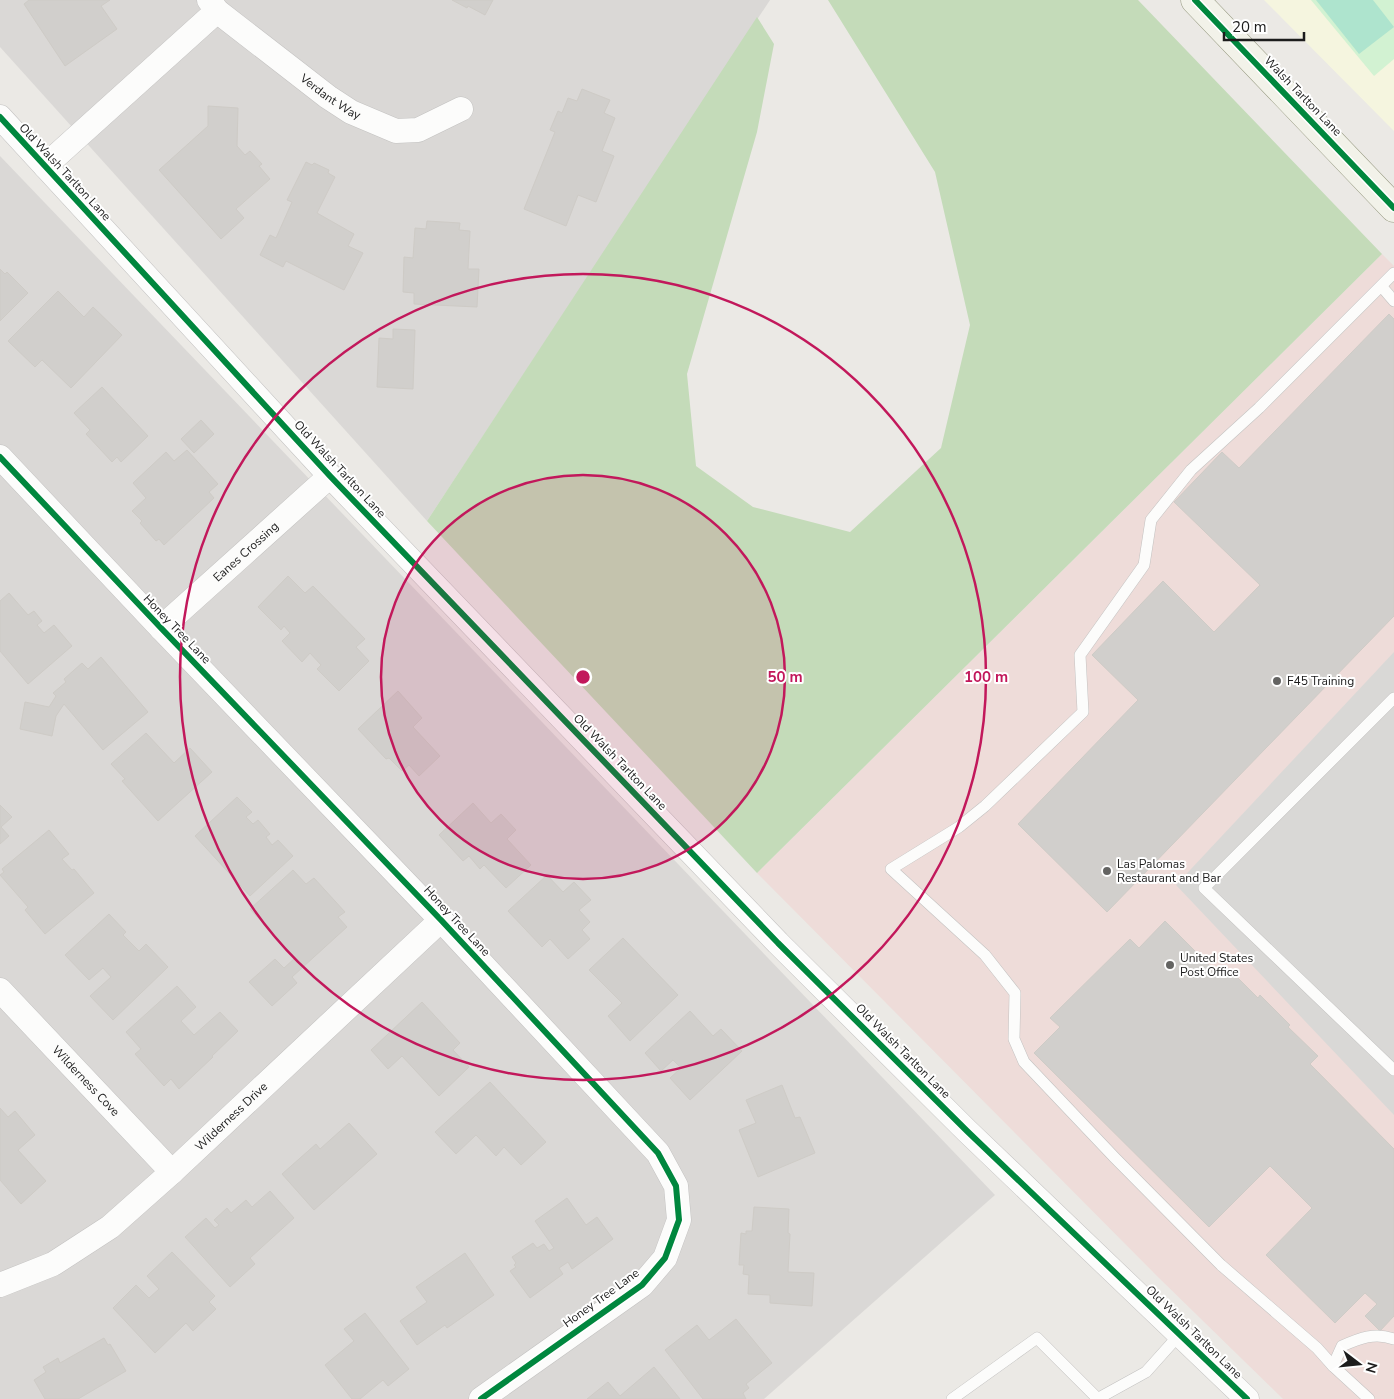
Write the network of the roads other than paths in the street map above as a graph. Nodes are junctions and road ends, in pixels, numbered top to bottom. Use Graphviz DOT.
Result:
graph roads {
  1 [pos="1195,0"];
  2 [pos="213,5"];
  3 [pos="461,109"];
  4 [pos="0,117"];
  5 [pos="45,166"];
  6 [pos="1394,208"];
  7 [pos="1394,273"];
  8 [pos="1382,287"];
  9 [pos="1394,301"];
  10 [pos="0,457"];
  11 [pos="330,476"];
  12 [pos="161,628"];
  13 [pos="1394,698"];
  14 [pos="441,920"];
  15 [pos="0,990"];
  16 [pos="1394,1070"];
  17 [pos="172,1172"];
  18 [pos="0,1285"];
  19 [pos="1180,1334"];
  20 [pos="1394,1339"];
  21 [pos="1333,1366"];
  22 [pos="481,1399"];
  23 [pos="952,1399"];
  24 [pos="1097,1399"];
  25 [pos="1247,1399"];
  26 [pos="1369,1399"];
  1 -- 6 [label="street, Walsh Tarlton Lane"];
  2 -- 3 [label="street, Verdant Way"];
  2 -- 5 [label="street, Verdant Way"];
  4 -- 5 [label="street, Old Walsh Tarlton Lane"];
  5 -- 11 [label="street, Old Walsh Tarlton Lane"];
  7 -- 8 [label="lane"];
  8 -- 9 [label="lane"];
  8 -- 21 [label="lane"];
  10 -- 12 [label="street, Honey Tree Lane"];
  11 -- 12 [label="street, Eanes Crossing"];
  11 -- 19 [label="street, Old Walsh Tarlton Lane"];
  12 -- 14 [label="street, Honey Tree Lane"];
  13 -- 16 [label="lane"];
  14 -- 17 [label="street, Wilderness Drive"];
  14 -- 22 [label="street, Honey Tree Lane"];
  15 -- 17 [label="street, Wilderness Cove"];
  17 -- 18 [label="street, Wilderness Drive"];
  19 -- 24 [label="lane"];
  19 -- 25 [label="street, Old Walsh Tarlton Lane"];
  20 -- 21 [label="lane"];
  21 -- 26 [label="lane"];
  23 -- 24 [label="lane"];
}
